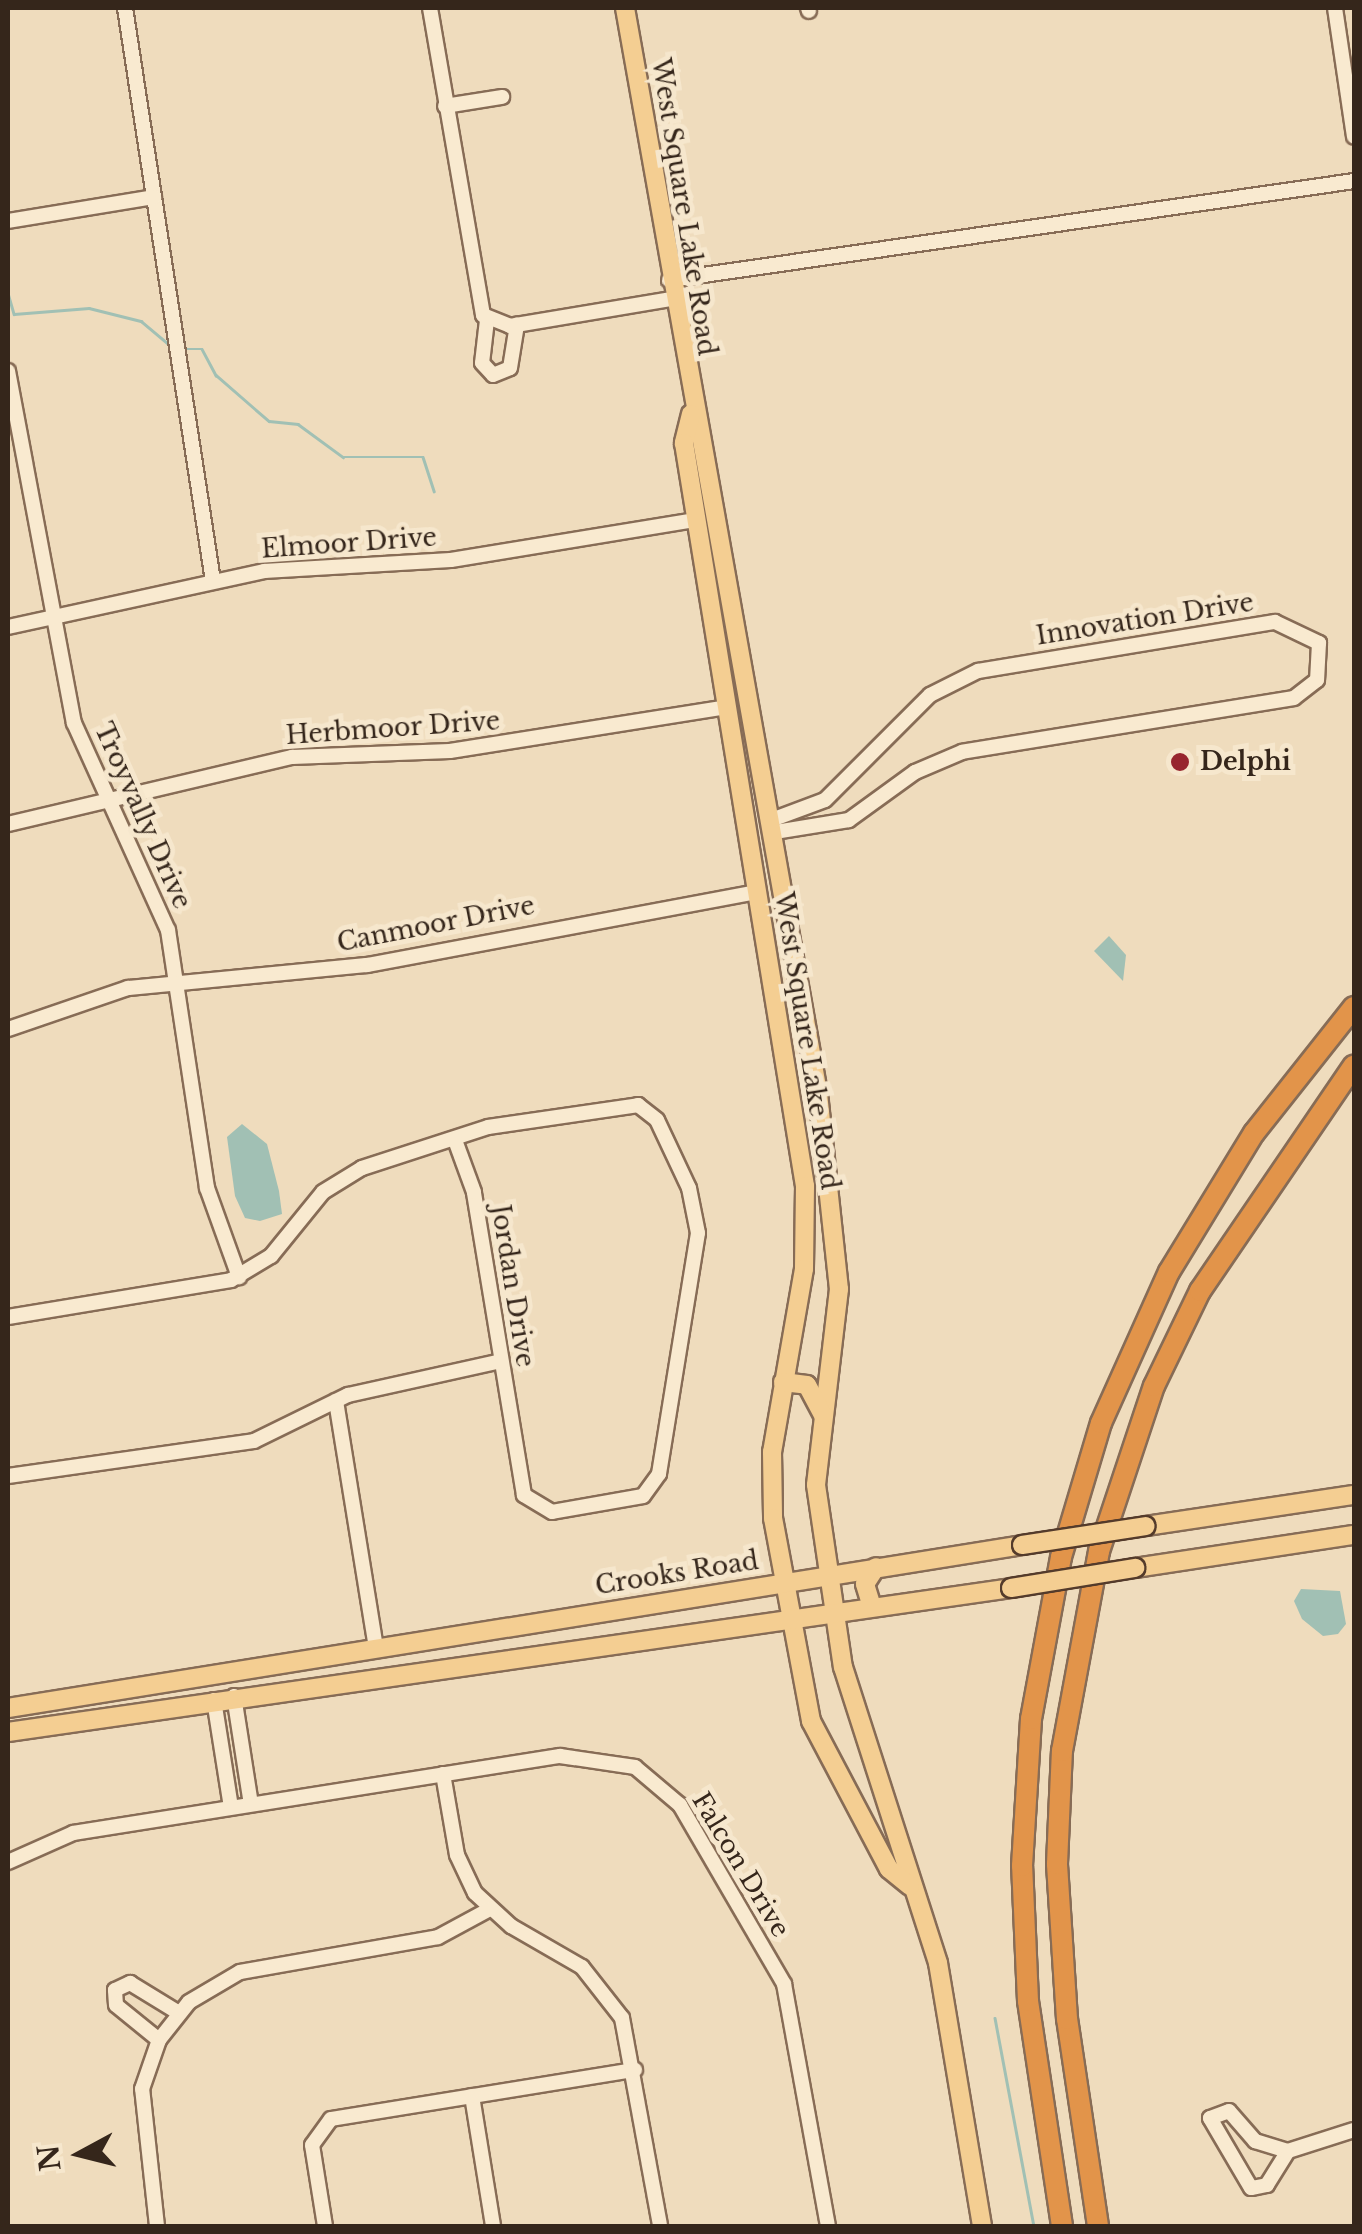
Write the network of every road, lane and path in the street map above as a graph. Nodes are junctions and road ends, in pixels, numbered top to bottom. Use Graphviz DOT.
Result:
graph roads {
  1 [pos="125,8"];
  2 [pos="430,8"];
  3 [pos="625,8"];
  4 [pos="1334,8"];
  5 [pos="502,97"];
  6 [pos="445,106"];
  7 [pos="1354,137"];
  8 [pos="1354,181"];
  9 [pos="154,197"];
  10 [pos="8,220"];
  11 [pos="670,290"];
  12 [pos="502,323"];
  13 [pos="8,371"];
  14 [pos="691,414"];
  15 [pos="12,419"];
  16 [pos="690,476"];
  17 [pos="713,480"];
  18 [pos="696,520"];
  19 [pos="213,581"];
  20 [pos="56,618"];
  21 [pos="8,627"];
  22 [pos="727,707"];
  23 [pos="109,800"];
  24 [pos="746,823"];
  25 [pos="8,824"];
  26 [pos="775,826"];
  27 [pos="758,892"];
  28 [pos="180,980"];
  29 [pos="1354,1007"];
  30 [pos="779,1025"];
  31 [pos="8,1028"];
  32 [pos="808,1028"];
  33 [pos="1354,1065"];
  34 [pos="456,1140"];
  35 [pos="806,1247"];
  36 [pos="836,1256"];
  37 [pos="239,1277"];
  38 [pos="8,1317"];
  39 [pos="501,1361"];
  40 [pos="784,1382"];
  41 [pos="336,1401"];
  42 [pos="823,1416"];
  43 [pos="8,1476"];
  44 [pos="1354,1495"];
  45 [pos="1354,1535"];
  46 [pos="876,1567"];
  47 [pos="828,1574"];
  48 [pos="784,1582"];
  49 [pos="735,1590"];
  50 [pos="872,1607"];
  51 [pos="834,1612"];
  52 [pos="790,1618"];
  53 [pos="556,1619"];
  54 [pos="732,1625"];
  55 [pos="379,1647"];
  56 [pos="555,1653"];
  57 [pos="220,1675"];
  58 [pos="377,1676"];
  59 [pos="234,1696"];
  60 [pos="214,1700"];
  61 [pos="8,1708"];
  62 [pos="8,1732"];
  63 [pos="443,1774"];
  64 [pos="875,1774"];
  65 [pos="836,1776"];
  66 [pos="250,1804"];
  67 [pos="231,1807"];
  68 [pos="8,1862"];
  69 [pos="910,1886"];
  70 [pos="490,1909"];
  71 [pos="179,2013"];
  72 [pos="159,2040"];
  73 [pos="635,2070"];
  74 [pos="472,2096"];
  75 [pos="1354,2130"];
  76 [pos="1288,2151"];
  77 [pos="157,2226"];
  78 [pos="325,2226"];
  79 [pos="493,2226"];
  80 [pos="660,2226"];
  81 [pos="828,2226"];
  82 [pos="982,2226"];
  83 [pos="1062,2226"];
  84 [pos="1098,2226"];
  1 -- 9 [label="street"];
  2 -- 6 [label="street"];
  3 -- 11 [label="main road, West Square Lake Road"];
  4 -- 7 [label="street"];
  5 -- 6 [label="street"];
  6 -- 12 [label="street"];
  8 -- 11 [label="street"];
  9 -- 10 [label="street"];
  9 -- 19 [label="street"];
  11 -- 12 [label="street"];
  11 -- 14 [label="main road, West Square Lake Road"];
  12 -- 12 [label="street"];
  13 -- 15 [label="street, Troyvally Drive"];
  14 -- 16 [label="main road, West Square Lake Road"];
  14 -- 17 [label="main road, West Square Lake Road"];
  15 -- 20 [label="street, Troyvally Drive"];
  16 -- 17 [label="main road"];
  16 -- 18 [label="main road, West Square Lake Road"];
  17 -- 26 [label="main road, West Square Lake Road"];
  18 -- 19 [label="street, Elmoor Drive"];
  18 -- 22 [label="main road, West Square Lake Road"];
  19 -- 20 [label="street, Elmoor Drive"];
  20 -- 21 [label="street, Elmoor Drive"];
  20 -- 23 [label="street, Troyvally Drive"];
  22 -- 23 [label="street, Herbmoor Drive"];
  22 -- 24 [label="main road, West Square Lake Road"];
  23 -- 25 [label="street, Herbmoor Drive"];
  23 -- 28 [label="street, Troyvally Drive"];
  24 -- 26 [label="main road"];
  24 -- 27 [label="main road, West Square Lake Road"];
  26 -- 26 [label="street, Innovation Drive"];
  26 -- 32 [label="main road, West Square Lake Road"];
  27 -- 28 [label="street, Canmoor Drive"];
  27 -- 30 [label="main road, West Square Lake Road"];
  28 -- 31 [label="street, Canmoor Drive"];
  28 -- 37 [label="street, Troyvally Drive"];
  29 -- 83 [label="highway"];
  30 -- 32 [label="main road"];
  30 -- 35 [label="main road, West Square Lake Road"];
  32 -- 36 [label="main road, West Square Lake Road"];
  33 -- 84 [label="highway"];
  34 -- 37 [label="street"];
  34 -- 39 [label="street, Jordan Drive"];
  34 -- 39 [label="street, Jordan Drive"];
  35 -- 36 [label="main road"];
  35 -- 40 [label="main road, West Square Lake Road"];
  36 -- 42 [label="main road, West Square Lake Road"];
  37 -- 38 [label="street"];
  39 -- 41 [label="street"];
  40 -- 42 [label="main road"];
  40 -- 48 [label="main road, West Square Lake Road"];
  41 -- 43 [label="street"];
  41 -- 55 [label="street"];
  42 -- 47 [label="main road, West Square Lake Road"];
  44 -- 46 [label="main road, Crooks Road, bridge"];
  45 -- 50 [label="main road, bridge"];
  46 -- 47 [label="main road, Crooks Road"];
  46 -- 50 [label="main road"];
  47 -- 48 [label="main road, Crooks Road"];
  47 -- 51 [label="main road, West Square Lake Road"];
  48 -- 49 [label="main road, Crooks Road"];
  48 -- 52 [label="main road, West Square Lake Road"];
  49 -- 53 [label="main road, Crooks Road"];
  49 -- 54 [label="main road"];
  50 -- 51 [label="main road"];
  51 -- 52 [label="main road"];
  51 -- 64 [label="main road, West Square Lake Road"];
  52 -- 54 [label="main road"];
  52 -- 65 [label="main road, West Square Lake Road"];
  53 -- 55 [label="main road, Crooks Road"];
  53 -- 56 [label="main road"];
  54 -- 56 [label="main road"];
  55 -- 57 [label="main road, Crooks Road"];
  55 -- 58 [label="main road"];
  56 -- 58 [label="main road"];
  57 -- 60 [label="main road"];
  57 -- 61 [label="main road, Crooks Road"];
  58 -- 59 [label="main road"];
  59 -- 60 [label="main road"];
  59 -- 66 [label="street"];
  60 -- 62 [label="main road"];
  60 -- 67 [label="street"];
  63 -- 66 [label="street, Falcon Drive"];
  63 -- 70 [label="street"];
  63 -- 81 [label="street, Falcon Drive"];
  64 -- 65 [label="main road"];
  64 -- 69 [label="main road, West Square Lake Road"];
  65 -- 69 [label="main road, West Square Lake Road"];
  66 -- 67 [label="street, Falcon Drive"];
  67 -- 68 [label="street, Falcon Drive"];
  69 -- 82 [label="main road, West Square Lake Road"];
  70 -- 71 [label="street"];
  70 -- 73 [label="street"];
  71 -- 72 [label="street"];
  71 -- 72 [label="street"];
  72 -- 77 [label="street"];
  73 -- 74 [label="street"];
  73 -- 80 [label="street"];
  74 -- 78 [label="street"];
  74 -- 79 [label="street"];
  75 -- 76 [label="street"];
  76 -- 76 [label="street"];
}
